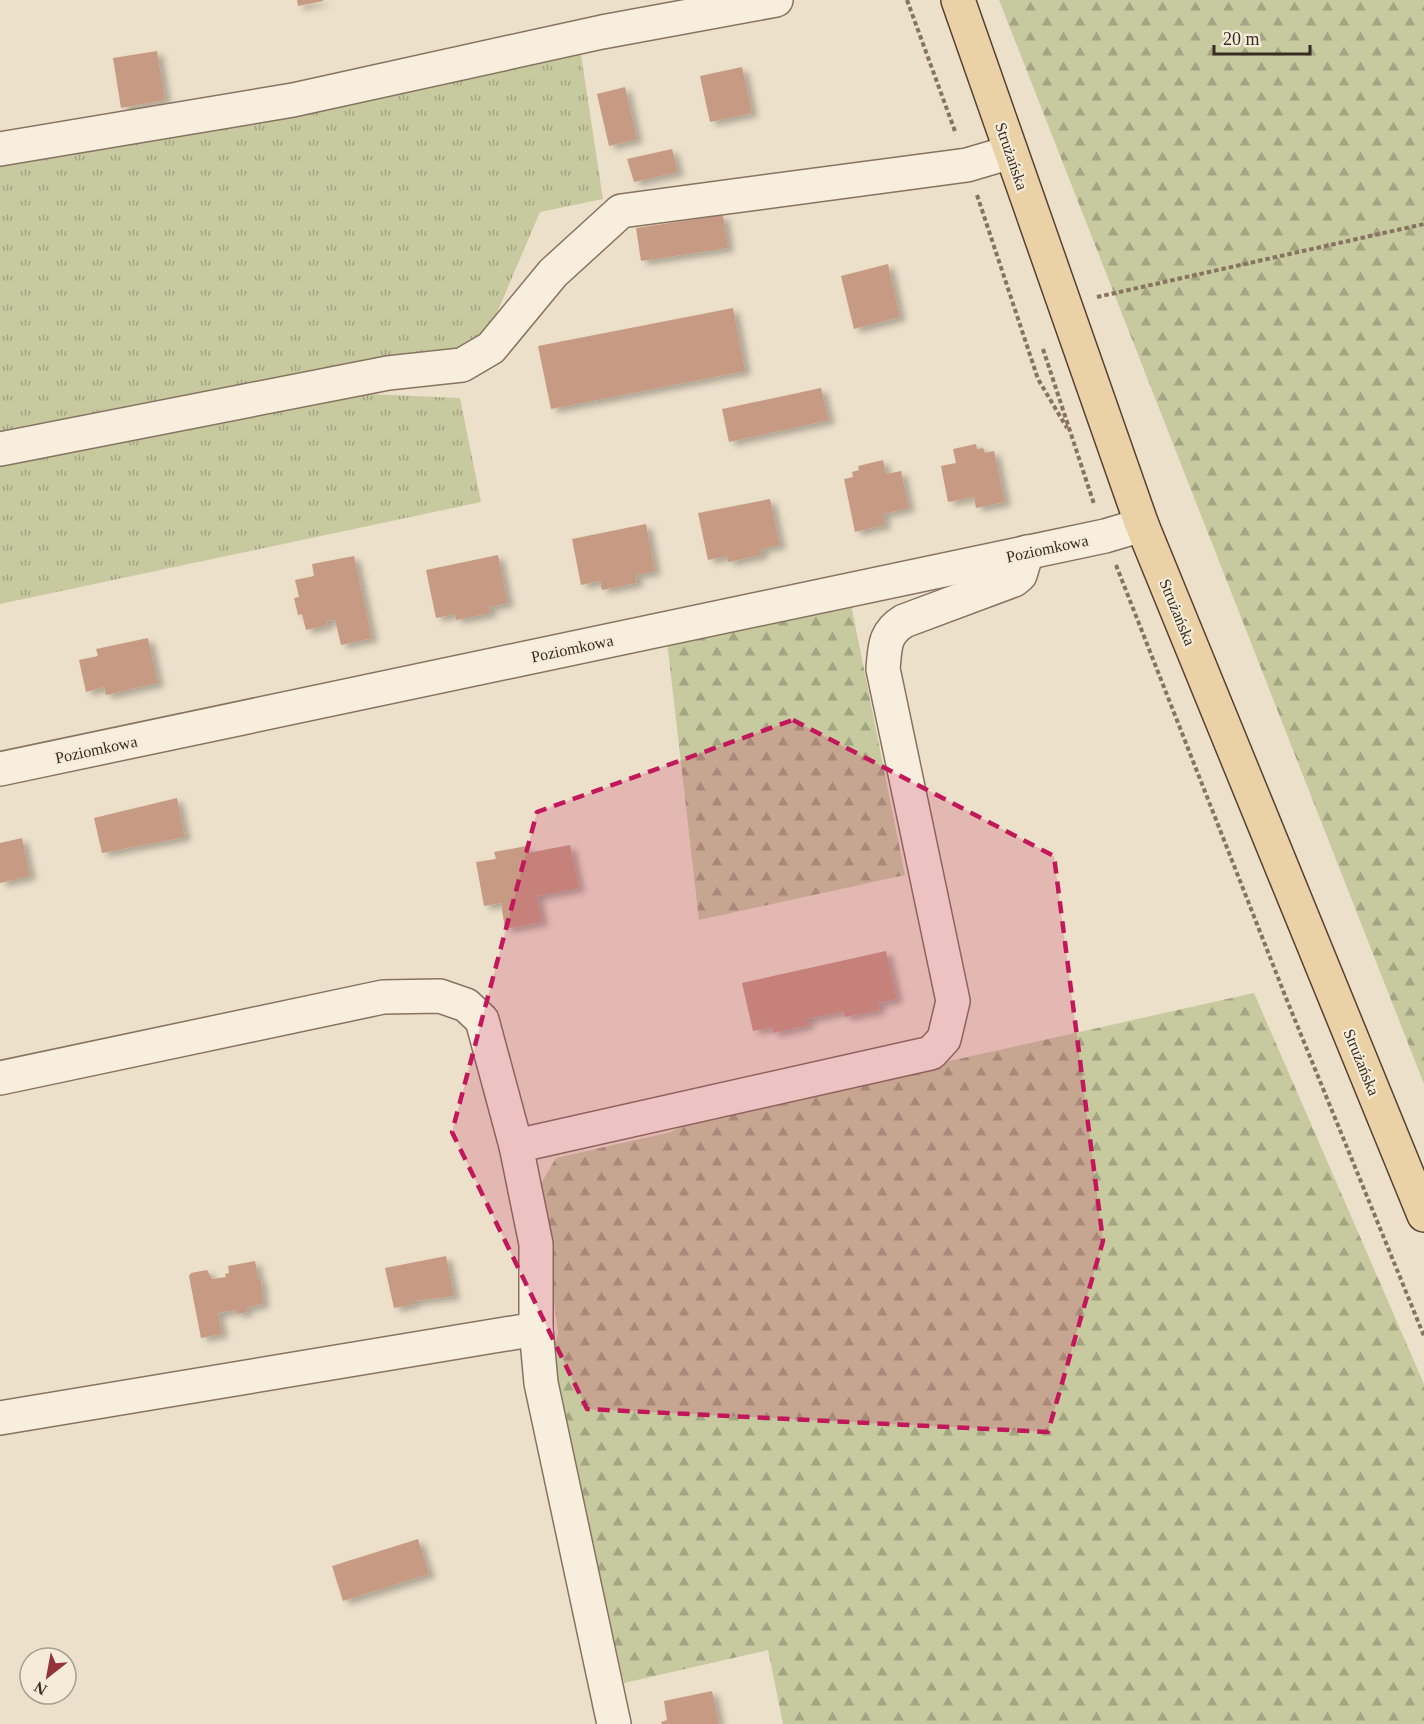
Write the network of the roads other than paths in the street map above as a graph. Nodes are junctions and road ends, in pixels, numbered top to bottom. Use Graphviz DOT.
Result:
graph roads {
  1 [pos="776,0"];
  2 [pos="958,0"];
  3 [pos="0,149"];
  4 [pos="1011,152"];
  5 [pos="0,449"];
  6 [pos="1142,525"];
  7 [pos="1027,552"];
  8 [pos="0,769"];
  9 [pos="0,1078"];
  10 [pos="516,1146"];
  11 [pos="1424,1215"];
  12 [pos="536,1329"];
  13 [pos="0,1418"];
  14 [pos="614,1724"];
  1 -- 3 [label="street"];
  2 -- 4 [label="main road, Strużańska"];
  4 -- 5 [label="street"];
  4 -- 6 [label="main road, Strużańska"];
  6 -- 7 [label="street, Poziomkowa"];
  6 -- 11 [label="main road, Strużańska"];
  7 -- 8 [label="street, Poziomkowa"];
  7 -- 10 [label="street"];
  9 -- 10 [label="street"];
  10 -- 12 [label="street"];
  12 -- 13 [label="street"];
  12 -- 14 [label="street"];
}
